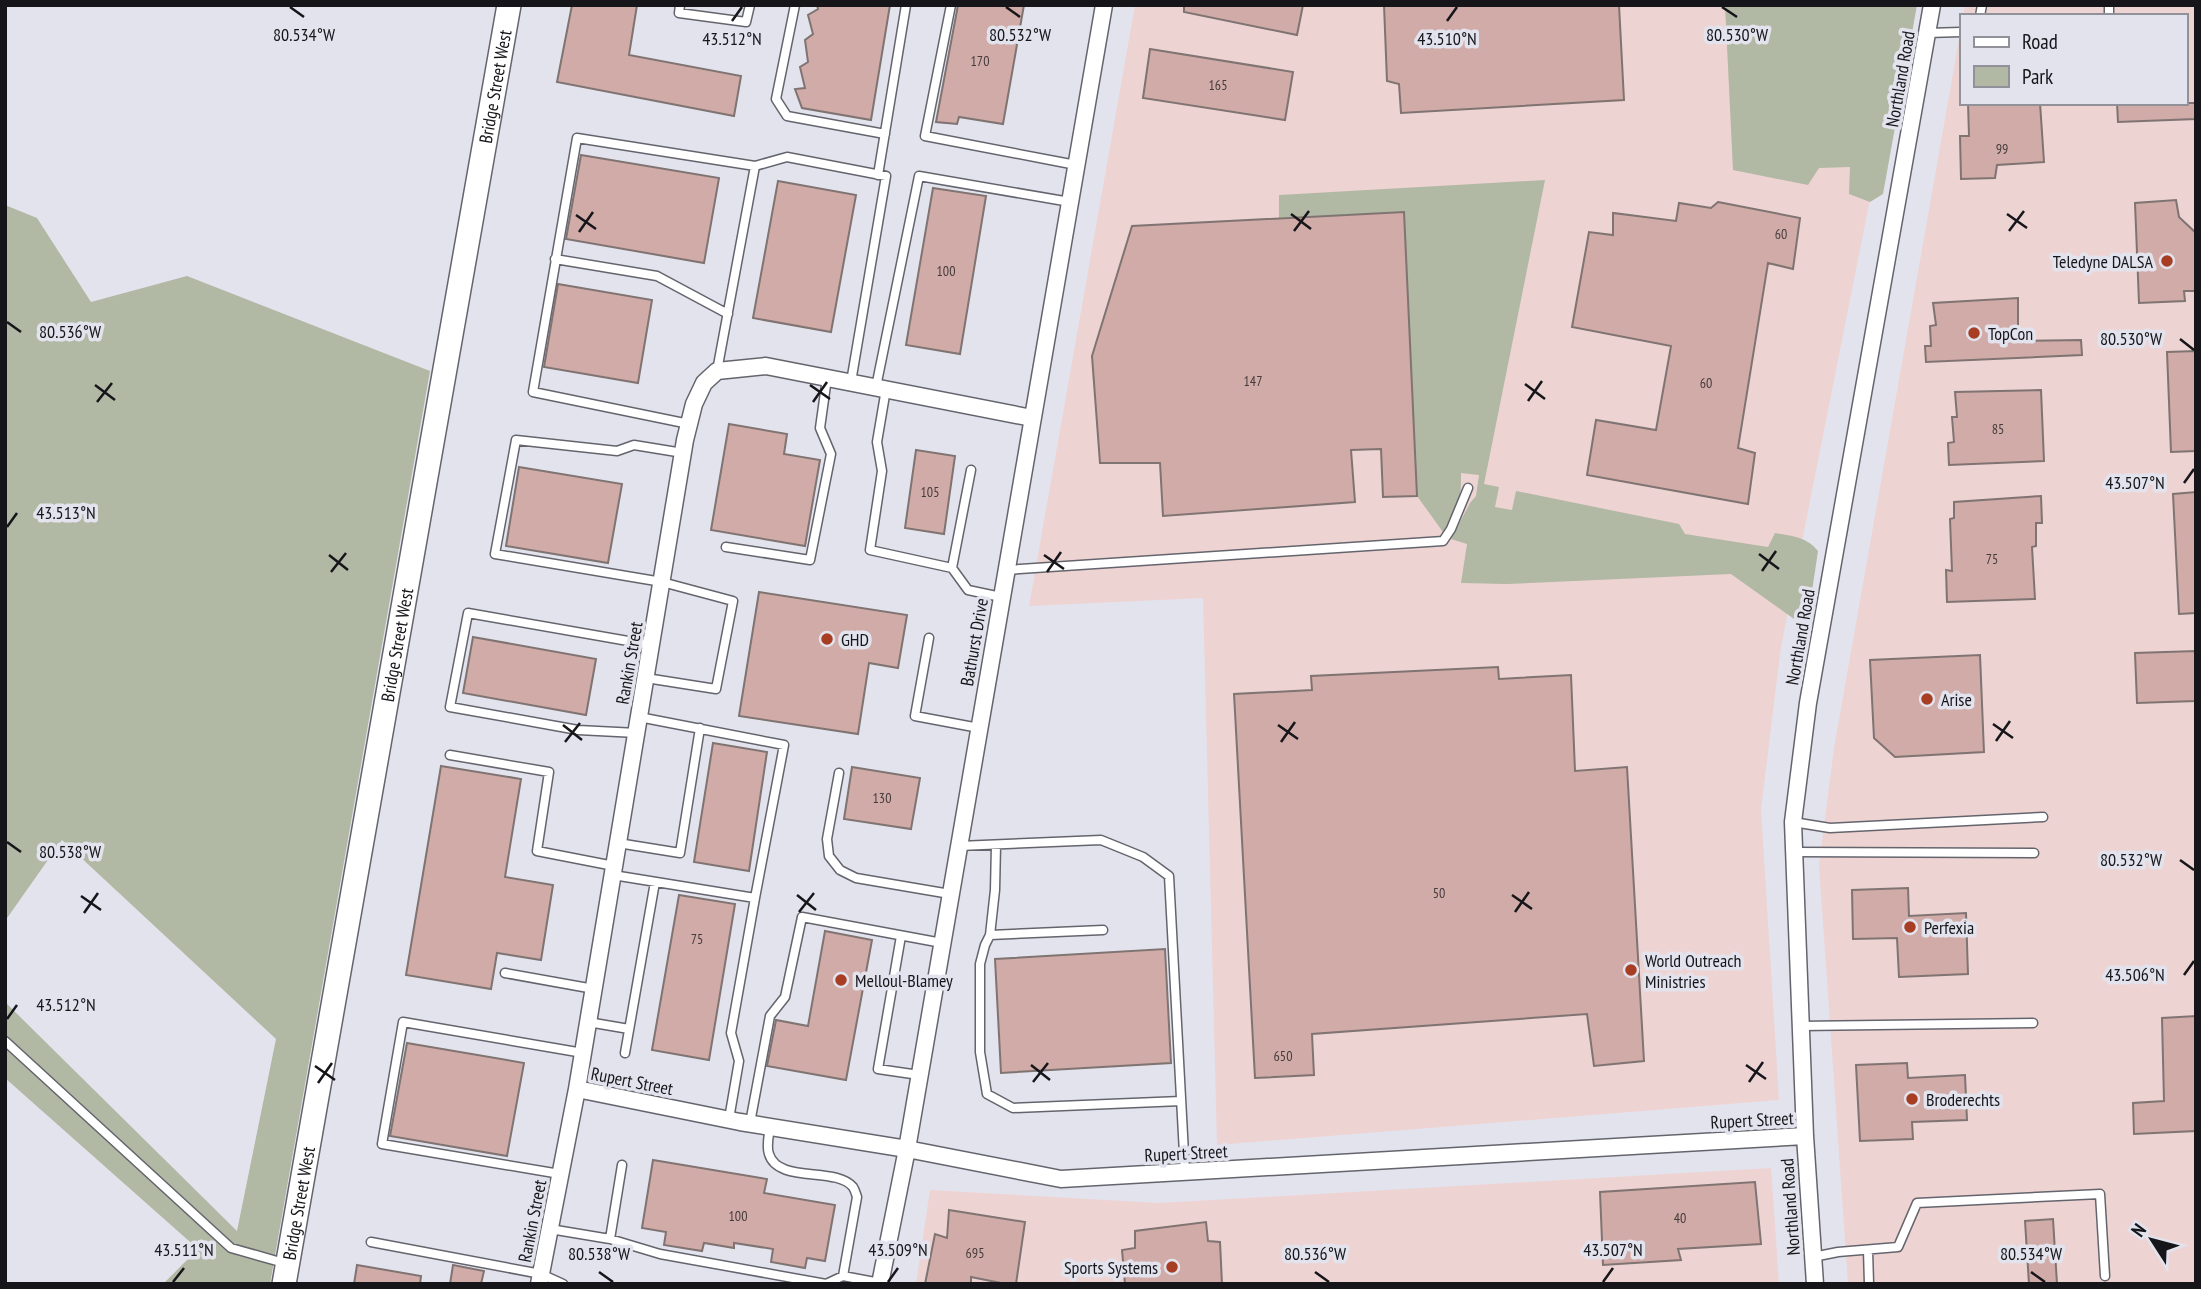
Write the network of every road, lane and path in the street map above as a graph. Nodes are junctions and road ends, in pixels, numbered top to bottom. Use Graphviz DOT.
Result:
graph roads {
  1 [pos="509,5"];
  2 [pos="680,5"];
  3 [pos="750,5"];
  4 [pos="795,5"];
  5 [pos="906,5"];
  6 [pos="951,5"];
  7 [pos="1104,5"];
  8 [pos="1932,5"];
  9 [pos="1960,32"];
  10 [pos="1927,33"];
  11 [pos="885,134"];
  12 [pos="1076,165"];
  13 [pos="755,166"];
  14 [pos="878,175"];
  15 [pos="1070,202"];
  16 [pos="555,259"];
  17 [pos="728,314"];
  18 [pos="717,372"];
  19 [pos="827,378"];
  20 [pos="851,382"];
  21 [pos="881,388"];
  22 [pos="1032,418"];
  23 [pos="689,424"];
  24 [pos="683,453"];
  25 [pos="971,470"];
  26 [pos="1468,488"];
  27 [pos="726,547"];
  28 [pos="952,568"];
  29 [pos="1006,570"];
  30 [pos="662,582"];
  31 [pos="1001,597"];
  32 [pos="929,638"];
  33 [pos="651,645"];
  34 [pos="646,678"];
  35 [pos="638,725"];
  36 [pos="700,728"];
  37 [pos="979,728"];
  38 [pos="450,755"];
  39 [pos="839,773"];
  40 [pos="2043,817"];
  41 [pos="1793,822"];
  42 [pos="618,843"];
  43 [pos="996,845"];
  44 [pos="958,846"];
  45 [pos="1794,852"];
  46 [pos="2035,853"];
  47 [pos="614,870"];
  48 [pos="655,882"];
  49 [pos="950,894"];
  50 [pos="755,898"];
  51 [pos="1103,930"];
  52 [pos="901,936"];
  53 [pos="990,936"];
  54 [pos="942,943"];
  55 [pos="505,974"];
  56 [pos="594,989"];
  57 [pos="588,1022"];
  58 [pos="2033,1023"];
  59 [pos="1800,1026"];
  60 [pos="629,1029"];
  61 [pos="5,1041"];
  62 [pos="583,1053"];
  63 [pos="625,1053"];
  64 [pos="919,1074"];
  65 [pos="577,1089"];
  66 [pos="1181,1101"];
  67 [pos="729,1119"];
  68 [pos="750,1123"];
  69 [pos="770,1127"];
  70 [pos="1805,1136"];
  71 [pos="907,1149"];
  72 [pos="622,1165"];
  73 [pos="1185,1172"];
  74 [pos="560,1174"];
  75 [pos="550,1229"];
  76 [pos="610,1239"];
  77 [pos="371,1242"];
  78 [pos="1868,1250"];
  79 [pos="1813,1257"];
  80 [pos="285,1274"];
  81 [pos="843,1276"];
  82 [pos="2105,1276"];
  83 [pos="540,1279"];
  84 [pos="563,1284"];
  85 [pos="826,1284"];
  86 [pos="880,1284"];
  87 [pos="1815,1284"];
  88 [pos="1869,1284"];
  1 -- 80 [label="street, Bridge Street West"];
  2 -- 3 [label="lane"];
  4 -- 11 [label="lane"];
  5 -- 11 [label="lane"];
  6 -- 12 [label="lane"];
  7 -- 12 [label="street, Bathurst Drive"];
  8 -- 10 [label="street, Northland Road"];
  9 -- 10 [label="lane"];
  10 -- 41 [label="street, Northland Road"];
  11 -- 14 [label="lane"];
  12 -- 15 [label="street, Bathurst Drive"];
  13 -- 14 [label="lane"];
  13 -- 16 [label="lane"];
  13 -- 17 [label="lane"];
  14 -- 20 [label="lane"];
  15 -- 21 [label="lane"];
  15 -- 22 [label="street, Bathurst Drive"];
  16 -- 17 [label="lane"];
  16 -- 23 [label="lane"];
  17 -- 18 [label="lane"];
  18 -- 19 [label="street"];
  18 -- 23 [label="street, Rankin Street"];
  19 -- 20 [label="street"];
  19 -- 27 [label="lane"];
  20 -- 21 [label="street"];
  21 -- 22 [label="street"];
  21 -- 28 [label="lane"];
  22 -- 29 [label="street, Bathurst Drive"];
  23 -- 24 [label="street, Rankin Street"];
  24 -- 30 [label="street, Rankin Street"];
  24 -- 30 [label="lane"];
  25 -- 28 [label="lane"];
  26 -- 29 [label="lane"];
  28 -- 31 [label="lane"];
  29 -- 31 [label="street, Bathurst Drive"];
  30 -- 33 [label="street, Rankin Street"];
  30 -- 34 [label="lane"];
  31 -- 37 [label="street, Bathurst Drive"];
  32 -- 37 [label="lane"];
  33 -- 34 [label="street, Rankin Street"];
  33 -- 35 [label="lane"];
  34 -- 35 [label="street, Rankin Street"];
  35 -- 36 [label="lane"];
  35 -- 42 [label="street, Rankin Street"];
  36 -- 42 [label="lane"];
  36 -- 50 [label="lane"];
  37 -- 44 [label="street, Bathurst Drive"];
  38 -- 47 [label="lane"];
  39 -- 49 [label="lane"];
  40 -- 41 [label="lane"];
  41 -- 45 [label="street, Northland Road"];
  42 -- 47 [label="street, Rankin Street"];
  43 -- 44 [label="lane"];
  43 -- 53 [label="lane"];
  43 -- 66 [label="lane"];
  44 -- 49 [label="street, Bathurst Drive"];
  45 -- 46 [label="lane"];
  45 -- 59 [label="street, Northland Road"];
  47 -- 48 [label="lane"];
  47 -- 56 [label="street, Rankin Street"];
  48 -- 50 [label="lane"];
  48 -- 60 [label="lane"];
  49 -- 54 [label="street, Bathurst Drive"];
  50 -- 67 [label="lane"];
  51 -- 53 [label="lane"];
  52 -- 54 [label="lane"];
  52 -- 64 [label="lane"];
  52 -- 68 [label="lane"];
  53 -- 66 [label="lane"];
  54 -- 64 [label="street, Bathurst Drive"];
  55 -- 56 [label="lane"];
  56 -- 57 [label="street, Rankin Street"];
  57 -- 60 [label="lane"];
  57 -- 62 [label="street, Rankin Street"];
  58 -- 59 [label="lane"];
  59 -- 70 [label="street, Northland Road"];
  60 -- 63 [label="lane"];
  61 -- 80 [label="lane"];
  62 -- 65 [label="street, Rankin Street"];
  62 -- 74 [label="lane"];
  64 -- 71 [label="street, Bathurst Drive"];
  65 -- 67 [label="street, Rupert Street"];
  65 -- 74 [label="street, Rankin Street"];
  66 -- 73 [label="lane"];
  67 -- 68 [label="street, Rupert Street"];
  68 -- 69 [label="street, Rupert Street"];
  69 -- 71 [label="street, Rupert Street"];
  69 -- 81 [label="lane"];
  70 -- 73 [label="street, Rupert Street"];
  70 -- 79 [label="street, Northland Road"];
  71 -- 73 [label="street, Rupert Street"];
  71 -- 86 [label="street, Bathurst Drive"];
  72 -- 76 [label="lane"];
  74 -- 75 [label="street, Rankin Street"];
  75 -- 76 [label="lane"];
  75 -- 83 [label="street, Rankin Street"];
  76 -- 85 [label="lane"];
  77 -- 83 [label="lane"];
  78 -- 79 [label="lane"];
  78 -- 82 [label="lane"];
  78 -- 88 [label="lane"];
  79 -- 87 [label="street, Northland Road"];
  81 -- 85 [label="lane"];
  81 -- 86 [label="lane"];
  83 -- 84 [label="lane"];
}
